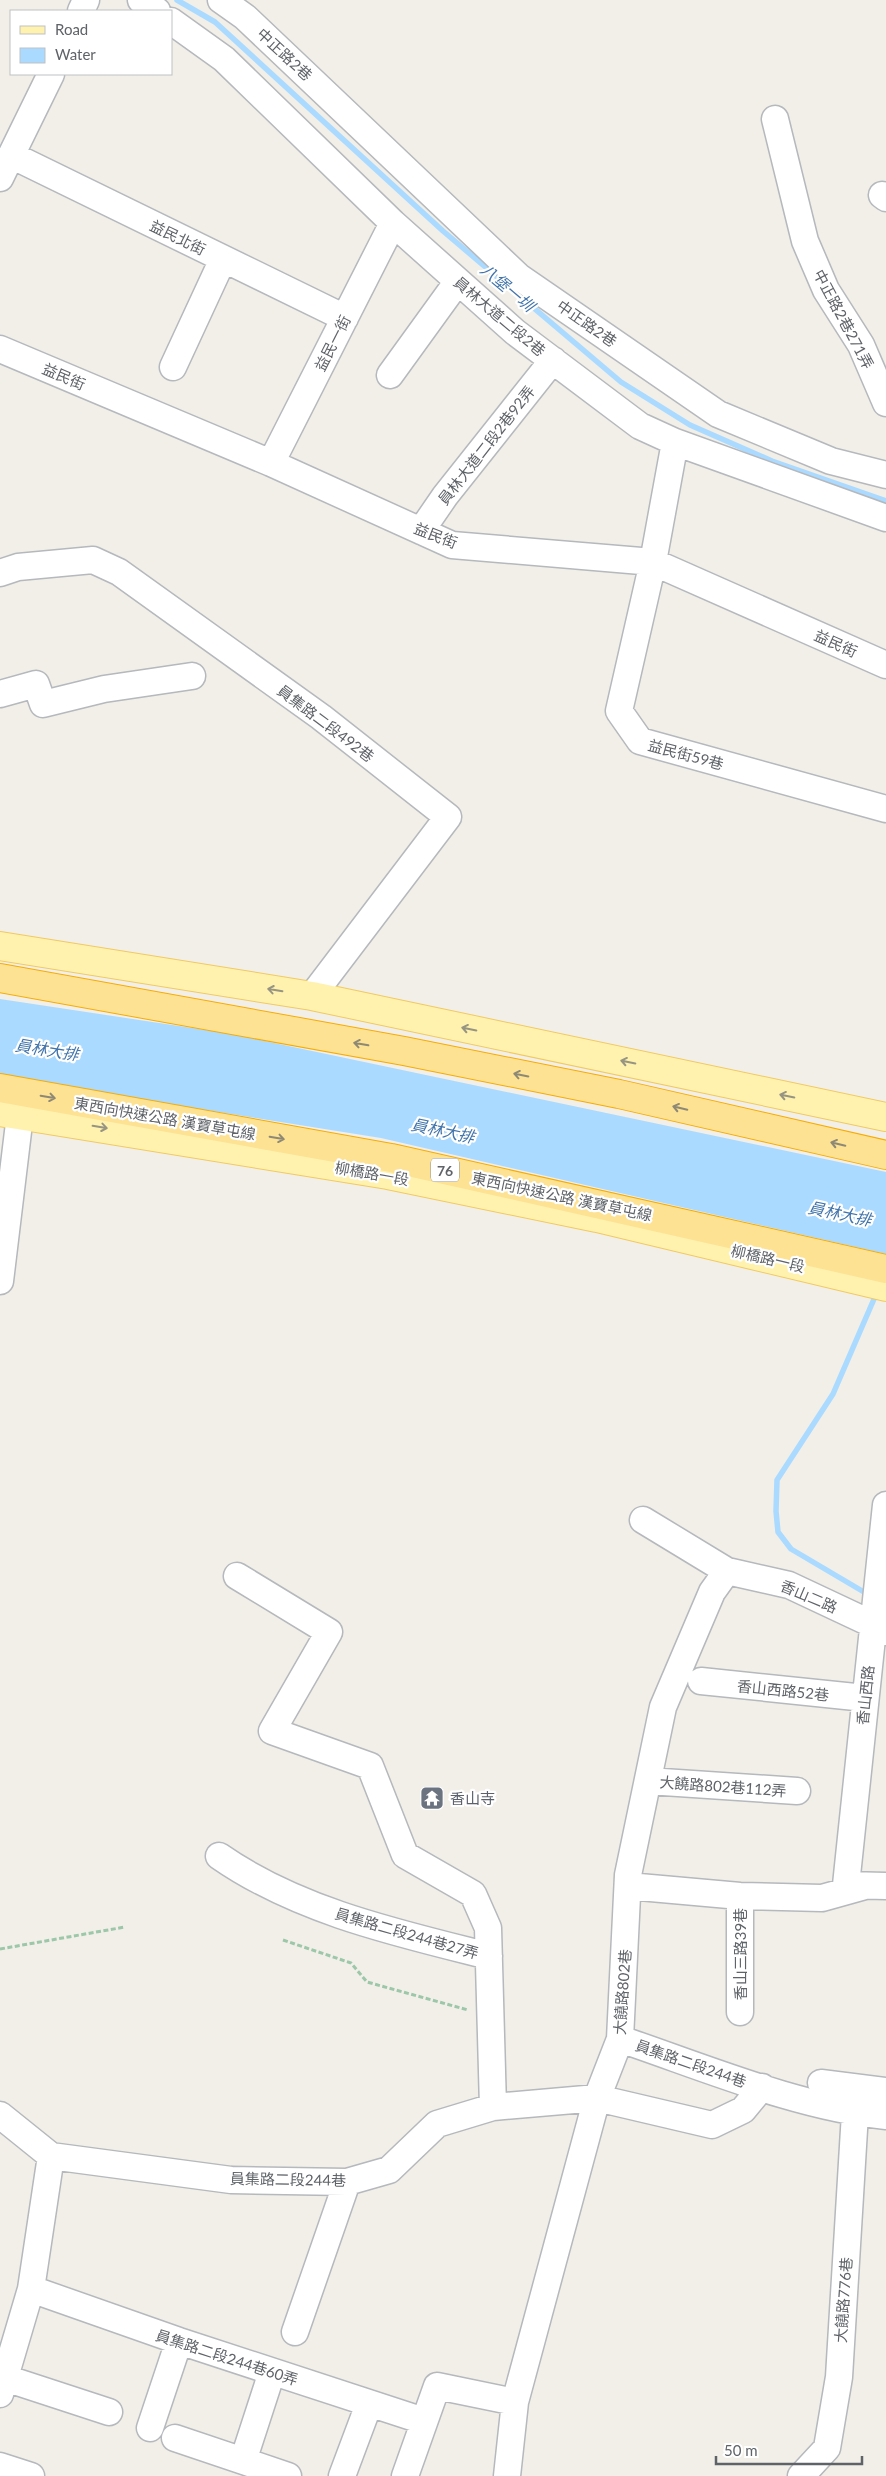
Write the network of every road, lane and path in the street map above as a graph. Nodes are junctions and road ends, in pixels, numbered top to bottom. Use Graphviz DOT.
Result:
graph roads {
  1 [pos="141,0"];
  2 [pos="221,0"];
  3 [pos="156,10"];
  4 [pos="172,23"];
  5 [pos="51,75"];
  6 [pos="775,119"];
  7 [pos="6,166"];
  8 [pos="393,223"];
  9 [pos="223,259"];
  10 [pos="458,280"];
  11 [pos="345,318"];
  12 [pos="0,349"];
  13 [pos="553,360"];
  14 [pos="174,367"];
  15 [pos="390,375"];
  16 [pos="886,403"];
  17 [pos="675,442"];
  18 [pos="271,463"];
  19 [pos="886,475"];
  20 [pos="886,518"];
  21 [pos="421,530"];
  22 [pos="653,562"];
  23 [pos="0,573"];
  24 [pos="886,665"];
  25 [pos="192,676"];
  26 [pos="0,694"];
  27 [pos="886,809"];
  28 [pos="0,946"];
  29 [pos="0,978"];
  30 [pos="312,996"];
  31 [pos="0,1088"];
  32 [pos="10,1113"];
  33 [pos="886,1116"];
  34 [pos="886,1155"];
  35 [pos="886,1269"];
  36 [pos="0,1281"];
  37 [pos="886,1286"];
  38 [pos="886,1506"];
  39 [pos="643,1520"];
  40 [pos="727,1571"];
  41 [pos="882,1573"];
  42 [pos="237,1576"];
  43 [pos="879,1628"];
  44 [pos="700,1681"];
  45 [pos="865,1698"];
  46 [pos="648,1781"];
  47 [pos="797,1791"];
  48 [pos="219,1856"];
  49 [pos="867,1885"];
  50 [pos="628,1886"];
  51 [pos="740,1896"];
  52 [pos="125,1927"];
  53 [pos="283,1940"];
  54 [pos="0,1949"];
  55 [pos="489,1956"];
  56 [pos="740,2012"];
  57 [pos="490,2016"];
  58 [pos="620,2039"];
  59 [pos="820,2083"];
  60 [pos="762,2087"];
  61 [pos="886,2091"];
  62 [pos="597,2098"];
  63 [pos="493,2107"];
  64 [pos="855,2113"];
  65 [pos="0,2115"];
  66 [pos="886,2116"];
  67 [pos="51,2156"];
  68 [pos="347,2182"];
  69 [pos="31,2290"];
  70 [pos="295,2332"];
  71 [pos="179,2341"];
  72 [pos="272,2372"];
  73 [pos="3,2386"];
  74 [pos="515,2402"];
  75 [pos="369,2404"];
  76 [pos="109,2412"];
  77 [pos="424,2421"];
  78 [pos="150,2428"];
  79 [pos="175,2438"];
  80 [pos="246,2452"];
  81 [pos="0,2466"];
  82 [pos="31,2476"];
  83 [pos="288,2476"];
  84 [pos="342,2476"];
  85 [pos="405,2476"];
  86 [pos="507,2476"];
  87 [pos="801,2476"];
  1 -- 3 [label="street"];
  2 -- 19 [label="street, 中正路2巷"];
  4 -- 8 [label="street, 員林大道二段2巷"];
  5 -- 7 [label="street"];
  6 -- 16 [label="street, 中正路2巷271弄"];
  7 -- 9 [label="street, 益民北街"];
  8 -- 10 [label="street, 員林大道二段2巷"];
  8 -- 11 [label="street, 益民一街"];
  9 -- 11 [label="street, 益民北街"];
  9 -- 14 [label="street"];
  10 -- 13 [label="street, 員林大道二段2巷"];
  10 -- 15 [label="street"];
  11 -- 18 [label="street, 益民一街"];
  12 -- 18 [label="street, 益民街"];
  13 -- 17 [label="street, 員林大道二段2巷"];
  13 -- 21 [label="street, 員林大道二段2巷92弄"];
  17 -- 20 [label="street, 員林大道二段2巷"];
  17 -- 22 [label="street, 益民街59巷"];
  18 -- 21 [label="street, 益民街"];
  21 -- 22 [label="street, 益民街"];
  22 -- 24 [label="street, 益民街"];
  22 -- 27 [label="street, 益民街59巷"];
  23 -- 30 [label="street, 員集路二段492巷"];
  25 -- 26 [label="street"];
  30 -- 28 [label="main road, one-way"];
  34 -- 29 [label="highway, one-way"];
  33 -- 30 [label="main road, one-way"];
  31 -- 35 [label="highway, 東西向快速公路 漢寶草屯線 / 76, one-way"];
  32 -- 36 [label="street"];
  32 -- 37 [label="main road, 柳橋路一段, one-way"];
  38 -- 41 [label="street, 香山西路"];
  39 -- 40 [label="street, 香山二路"];
  40 -- 43 [label="street, 香山二路"];
  40 -- 46 [label="street, 大饒路802巷"];
  41 -- 43 [label="street, 香山西路"];
  42 -- 55 [label="street"];
  43 -- 45 [label="street, 香山西路"];
  44 -- 45 [label="street, 香山西路52巷"];
  45 -- 49 [label="street, 香山西路"];
  46 -- 47 [label="street, 大饒路802巷112弄"];
  46 -- 50 [label="street, 大饒路802巷"];
  48 -- 55 [label="street, 員集路二段244巷27弄"];
  49 -- 51 [label="street, 香山三路39巷"];
  50 -- 51 [label="street, 香山三路39巷"];
  50 -- 58 [label="street, 大饒路802巷"];
  51 -- 56 [label="street, 香山三路39巷"];
  52 -- 54 [label="path"];
  53 -- 57 [label="path"];
  55 -- 57 [label="street"];
  57 -- 63 [label="street"];
  58 -- 60 [label="street, 員集路二段244巷"];
  58 -- 62 [label="street, 大饒路802巷"];
  59 -- 61 [label="street"];
  60 -- 62 [label="street, 員集路二段244巷"];
  60 -- 64 [label="street, 員集路二段244巷"];
  62 -- 63 [label="street, 員集路二段244巷"];
  62 -- 74 [label="street, 大饒路802巷"];
  63 -- 68 [label="street, 員集路二段244巷"];
  64 -- 66 [label="street, 員集路二段244巷"];
  64 -- 87 [label="street, 大饒路776巷"];
  65 -- 67 [label="street"];
  67 -- 68 [label="street, 員集路二段244巷"];
  67 -- 69 [label="street"];
  68 -- 70 [label="street"];
  69 -- 71 [label="street, 員集路二段244巷60弄"];
  69 -- 73 [label="street"];
  71 -- 72 [label="street, 員集路二段244巷60弄"];
  71 -- 78 [label="street"];
  72 -- 75 [label="street, 員集路二段244巷60弄"];
  72 -- 80 [label="street"];
  73 -- 76 [label="street"];
  74 -- 77 [label="street"];
  74 -- 86 [label="street, 大饒路802巷"];
  75 -- 77 [label="street, 員集路二段244巷60弄"];
  75 -- 84 [label="street"];
  77 -- 85 [label="street"];
  79 -- 83 [label="street"];
  81 -- 82 [label="street"];
}
